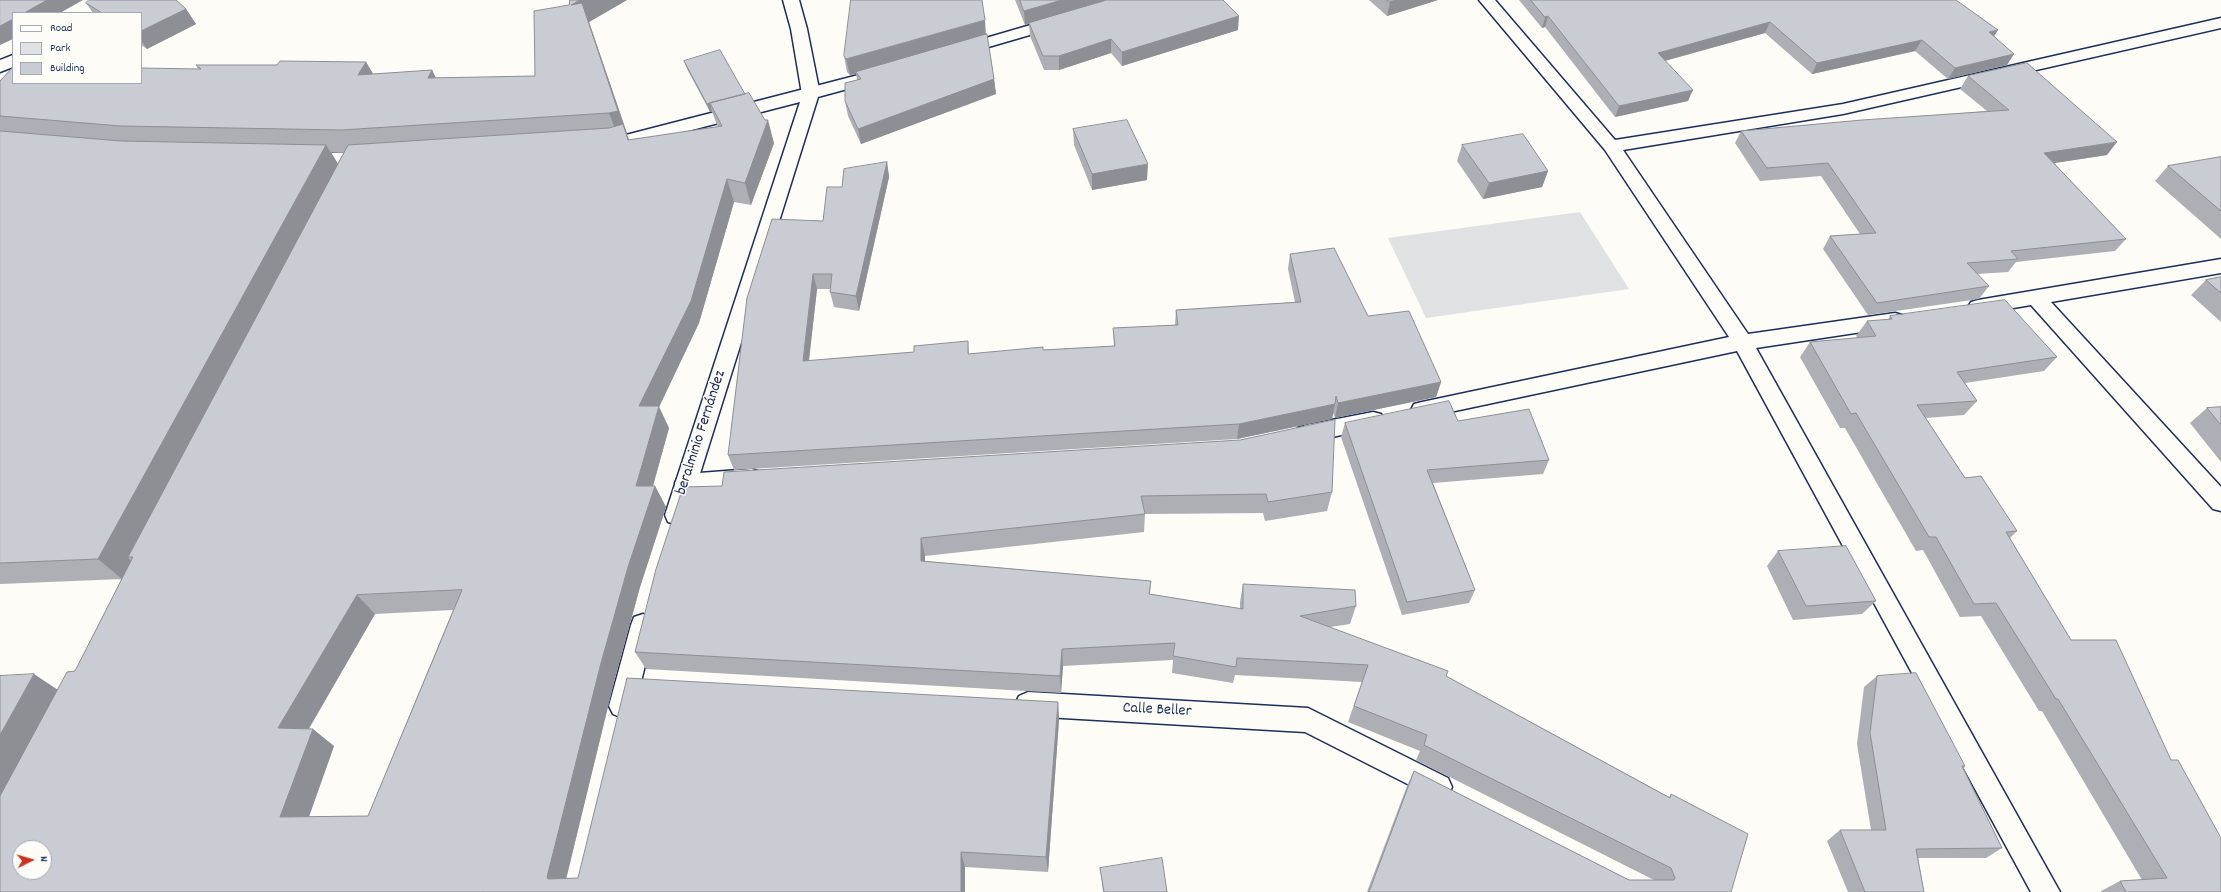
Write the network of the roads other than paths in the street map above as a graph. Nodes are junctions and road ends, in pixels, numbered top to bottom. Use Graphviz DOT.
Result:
graph roads {
  1 [pos="790,0"];
  2 [pos="1487,0"];
  3 [pos="1071,18"];
  4 [pos="2221,23"];
  5 [pos="949,54"];
  6 [pos="12,61"];
  7 [pos="0,67"];
  8 [pos="888,72"];
  9 [pos="811,94"];
  10 [pos="586,145"];
  11 [pos="1611,146"];
  12 [pos="286,158"];
  13 [pos="387,158"];
  14 [pos="355,160"];
  15 [pos="344,181"];
  16 [pos="2221,266"];
  17 [pos="2037,299"];
  18 [pos="1960,310"];
  19 [pos="1913,317"];
  20 [pos="1743,342"];
  21 [pos="1284,439"];
  22 [pos="772,477"];
  23 [pos="686,483"];
  24 [pos="2221,502"];
  25 [pos="670,535"];
  26 [pos="650,602"];
  27 [pos="1008,703"];
  28 [pos="617,727"];
  29 [pos="1463,799"];
  30 [pos="2046,892"];
  1 -- 9 [label="street, beralminio Fernández"];
  2 -- 11 [label="street"];
  3 -- 5 [label="street"];
  4 -- 11 [label="street"];
  6 -- 7 [label="street"];
  8 -- 9 [label="street"];
  9 -- 10 [label="street"];
  9 -- 23 [label="street, beralminio Fernández"];
  11 -- 20 [label="street"];
  12 -- 14 [label="street"];
  13 -- 14 [label="street"];
  14 -- 15 [label="street"];
  16 -- 17 [label="street"];
  17 -- 18 [label="street"];
  17 -- 24 [label="street"];
  19 -- 20 [label="street"];
  20 -- 21 [label="street"];
  20 -- 30 [label="street"];
  22 -- 23 [label="street"];
  23 -- 25 [label="street, beralminio Fernández"];
  26 -- 28 [label="street"];
  27 -- 29 [label="street, Calle Beller"];
}
